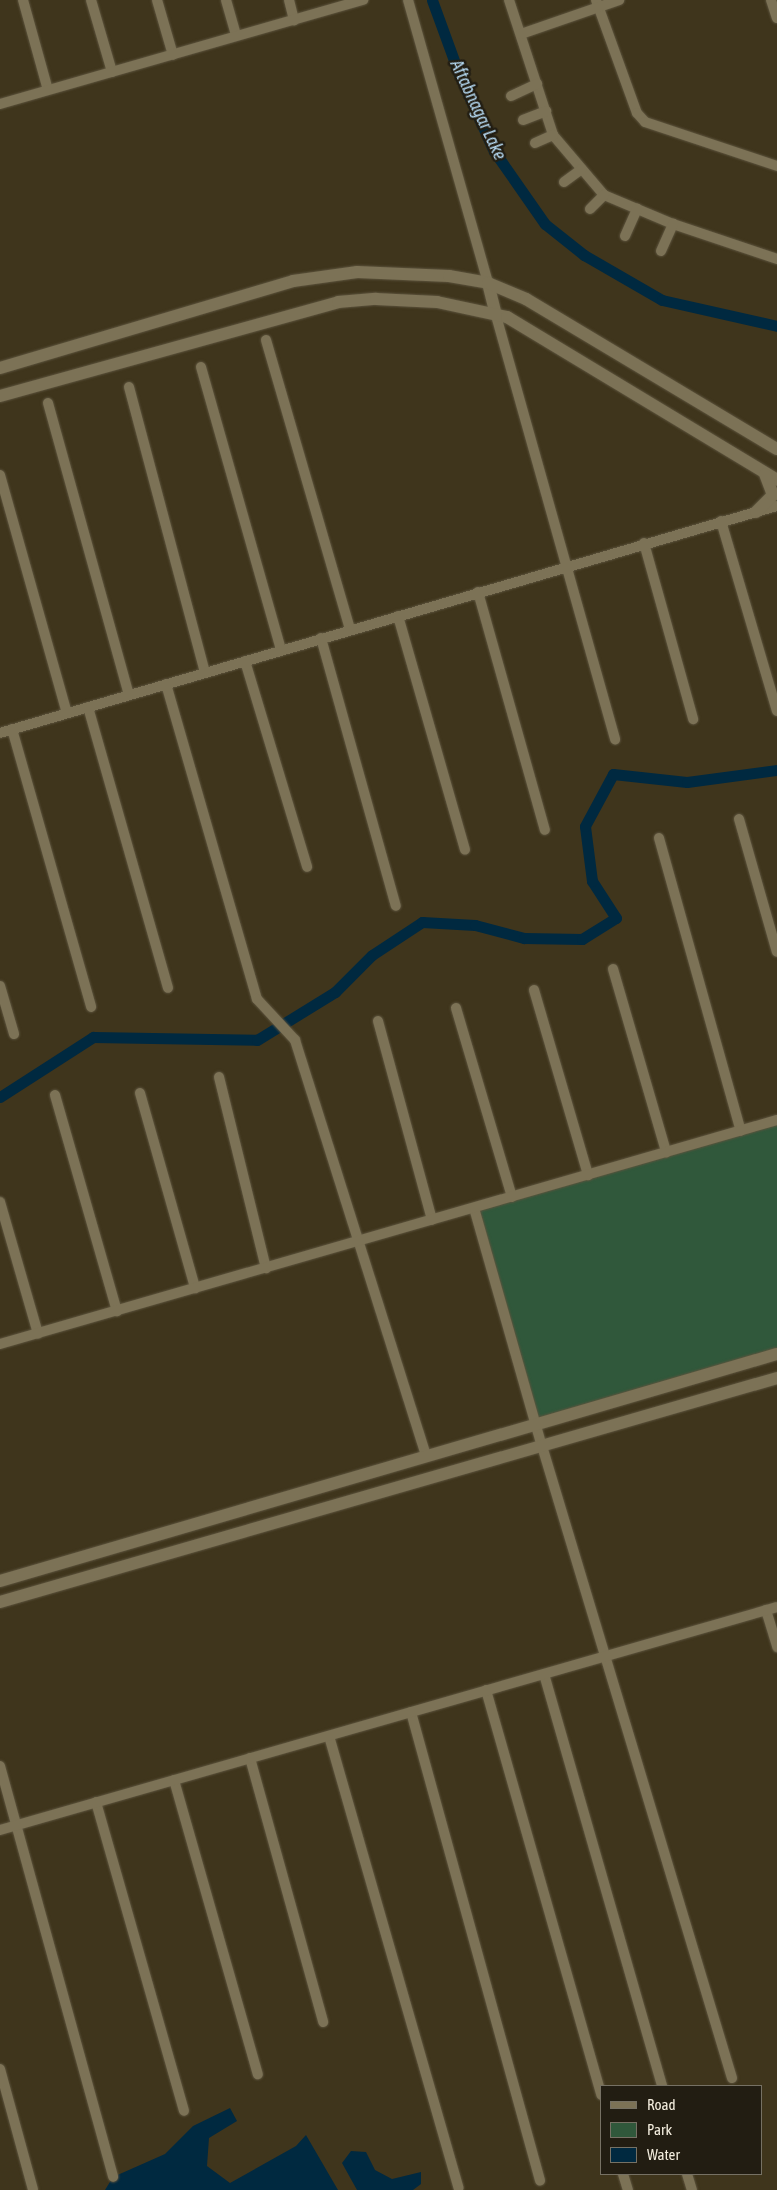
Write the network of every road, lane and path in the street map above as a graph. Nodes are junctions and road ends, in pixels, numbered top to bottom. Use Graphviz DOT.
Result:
graph roads {
  1 [pos="23,0"];
  2 [pos="91,0"];
  3 [pos="157,0"];
  4 [pos="226,0"];
  5 [pos="289,0"];
  6 [pos="359,0"];
  7 [pos="408,0"];
  8 [pos="509,0"];
  9 [pos="619,0"];
  10 [pos="771,0"];
  11 [pos="597,3"];
  12 [pos="777,18"];
  13 [pos="294,20"];
  14 [pos="521,34"];
  15 [pos="236,36"];
  16 [pos="173,55"];
  17 [pos="112,72"];
  18 [pos="537,84"];
  19 [pos="48,90"];
  20 [pos="512,96"];
  21 [pos="0,104"];
  22 [pos="546,111"];
  23 [pos="523,120"];
  24 [pos="553,135"];
  25 [pos="535,143"];
  26 [pos="777,166"];
  27 [pos="582,169"];
  28 [pos="564,182"];
  29 [pos="604,195"];
  30 [pos="590,209"];
  31 [pos="637,209"];
  32 [pos="673,224"];
  33 [pos="625,236"];
  34 [pos="661,251"];
  35 [pos="777,258"];
  36 [pos="488,283"];
  37 [pos="495,312"];
  38 [pos="266,340"];
  39 [pos="201,367"];
  40 [pos="0,368"];
  41 [pos="129,387"];
  42 [pos="0,396"];
  43 [pos="48,403"];
  44 [pos="777,449"];
  45 [pos="761,470"];
  46 [pos="0,475"];
  47 [pos="777,480"];
  48 [pos="777,506"];
  49 [pos="756,512"];
  50 [pos="721,521"];
  51 [pos="644,543"];
  52 [pos="565,566"];
  53 [pos="478,592"];
  54 [pos="398,616"];
  55 [pos="350,630"];
  56 [pos="321,638"];
  57 [pos="281,650"];
  58 [pos="246,661"];
  59 [pos="205,672"];
  60 [pos="772,676"];
  61 [pos="166,684"];
  62 [pos="129,695"];
  63 [pos="88,707"];
  64 [pos="777,711"];
  65 [pos="67,713"];
  66 [pos="693,719"];
  67 [pos="12,730"];
  68 [pos="0,733"];
  69 [pos="615,739"];
  70 [pos="739,819"];
  71 [pos="545,830"];
  72 [pos="659,838"];
  73 [pos="465,850"];
  74 [pos="306,867"];
  75 [pos="396,906"];
  76 [pos="777,952"];
  77 [pos="613,969"];
  78 [pos="0,986"];
  79 [pos="168,988"];
  80 [pos="534,990"];
  81 [pos="91,1007"];
  82 [pos="456,1008"];
  83 [pos="378,1021"];
  84 [pos="14,1034"];
  85 [pos="219,1077"];
  86 [pos="140,1093"];
  87 [pos="55,1095"];
  88 [pos="777,1120"];
  89 [pos="741,1131"];
  90 [pos="666,1152"];
  91 [pos="588,1175"];
  92 [pos="512,1197"];
  93 [pos="0,1202"];
  94 [pos="474,1208"];
  95 [pos="432,1220"];
  96 [pos="360,1241"];
  97 [pos="266,1268"];
  98 [pos="195,1288"];
  99 [pos="117,1311"];
  100 [pos="38,1334"];
  101 [pos="0,1344"];
  102 [pos="777,1354"];
  103 [pos="777,1378"];
  104 [pos="537,1424"];
  105 [pos="542,1446"];
  106 [pos="426,1456"];
  107 [pos="0,1581"];
  108 [pos="0,1602"];
  109 [pos="777,1607"];
  110 [pos="766,1610"];
  111 [pos="777,1647"];
  112 [pos="605,1656"];
  113 [pos="544,1674"];
  114 [pos="486,1690"];
  115 [pos="411,1712"];
  116 [pos="329,1736"];
  117 [pos="250,1758"];
  118 [pos="0,1766"];
  119 [pos="174,1780"];
  120 [pos="96,1802"];
  121 [pos="17,1825"];
  122 [pos="0,1830"];
  123 [pos="323,2022"];
  124 [pos="0,2069"];
  125 [pos="258,2074"];
  126 [pos="732,2078"];
  127 [pos="662,2085"];
  128 [pos="600,2091"];
  129 [pos="184,2111"];
  130 [pos="623,2175"];
  131 [pos="687,2175"];
  132 [pos="113,2177"];
  133 [pos="540,2181"];
  134 [pos="459,2188"];
  135 [pos="33,2190"];
  136 [pos="628,2190"];
  137 [pos="692,2190"];
  1 -- 19 [label="street"];
  2 -- 17 [label="street"];
  3 -- 16 [label="street"];
  4 -- 15 [label="street"];
  5 -- 13 [label="street"];
  6 -- 13 [label="street"];
  7 -- 36 [label="street"];
  8 -- 14 [label="street"];
  9 -- 11 [label="street"];
  10 -- 12 [label="street"];
  11 -- 14 [label="street"];
  11 -- 26 [label="street"];
  13 -- 15 [label="street"];
  14 -- 18 [label="street"];
  15 -- 16 [label="street"];
  16 -- 17 [label="street"];
  17 -- 19 [label="street"];
  18 -- 20 [label="street"];
  18 -- 22 [label="street"];
  19 -- 21 [label="street"];
  22 -- 23 [label="street"];
  22 -- 24 [label="street"];
  24 -- 25 [label="street"];
  24 -- 27 [label="street"];
  27 -- 28 [label="street"];
  27 -- 29 [label="street"];
  29 -- 30 [label="street"];
  29 -- 31 [label="street"];
  31 -- 32 [label="street"];
  31 -- 33 [label="street"];
  32 -- 34 [label="street"];
  32 -- 35 [label="street"];
  36 -- 37 [label="street"];
  36 -- 40 [label="street"];
  36 -- 44 [label="street"];
  37 -- 42 [label="street"];
  37 -- 45 [label="street"];
  37 -- 52 [label="street"];
  38 -- 55 [label="street"];
  39 -- 57 [label="street"];
  41 -- 59 [label="street"];
  43 -- 62 [label="street"];
  45 -- 47 [label="street"];
  45 -- 49 [label="street"];
  46 -- 65 [label="street"];
  48 -- 49 [label="street"];
  49 -- 50 [label="street"];
  50 -- 51 [label="street"];
  50 -- 60 [label="street"];
  51 -- 52 [label="street"];
  51 -- 66 [label="street"];
  52 -- 53 [label="street"];
  52 -- 69 [label="street"];
  53 -- 54 [label="street"];
  53 -- 71 [label="street"];
  54 -- 55 [label="street"];
  54 -- 73 [label="street"];
  55 -- 56 [label="street"];
  56 -- 57 [label="street"];
  56 -- 75 [label="street"];
  57 -- 58 [label="street"];
  58 -- 59 [label="street"];
  58 -- 74 [label="street"];
  59 -- 61 [label="street"];
  60 -- 64 [label="street"];
  61 -- 62 [label="street"];
  61 -- 96 [label="street"];
  62 -- 63 [label="street"];
  63 -- 65 [label="street"];
  63 -- 79 [label="street"];
  65 -- 67 [label="street"];
  67 -- 68 [label="street"];
  67 -- 81 [label="street"];
  70 -- 76 [label="street"];
  72 -- 89 [label="street"];
  77 -- 90 [label="street"];
  78 -- 84 [label="street"];
  80 -- 91 [label="street"];
  82 -- 92 [label="street"];
  83 -- 95 [label="street"];
  85 -- 97 [label="street"];
  86 -- 98 [label="street"];
  87 -- 99 [label="street"];
  88 -- 89 [label="street"];
  89 -- 90 [label="street"];
  90 -- 91 [label="street"];
  91 -- 92 [label="street"];
  92 -- 94 [label="street"];
  93 -- 100 [label="street"];
  94 -- 95 [label="street"];
  94 -- 104 [label="street"];
  95 -- 96 [label="street"];
  96 -- 97 [label="street"];
  96 -- 106 [label="street"];
  97 -- 98 [label="street"];
  98 -- 99 [label="street"];
  99 -- 100 [label="street"];
  100 -- 101 [label="street"];
  102 -- 104 [label="street"];
  103 -- 105 [label="street"];
  104 -- 105 [label="street"];
  104 -- 106 [label="street"];
  105 -- 108 [label="street"];
  105 -- 112 [label="street"];
  106 -- 107 [label="street"];
  109 -- 110 [label="street"];
  110 -- 111 [label="street"];
  110 -- 112 [label="street"];
  112 -- 113 [label="street"];
  112 -- 126 [label="street"];
  113 -- 114 [label="street"];
  113 -- 127 [label="street"];
  114 -- 115 [label="street"];
  114 -- 128 [label="street"];
  115 -- 116 [label="street"];
  115 -- 133 [label="street"];
  116 -- 117 [label="street"];
  116 -- 134 [label="street"];
  117 -- 119 [label="street"];
  117 -- 123 [label="street"];
  118 -- 121 [label="street"];
  119 -- 120 [label="street"];
  119 -- 125 [label="street"];
  120 -- 121 [label="street"];
  120 -- 129 [label="street"];
  121 -- 122 [label="street"];
  121 -- 132 [label="street"];
  124 -- 135 [label="street"];
  130 -- 136 [label="street"];
  131 -- 137 [label="street"];
}
